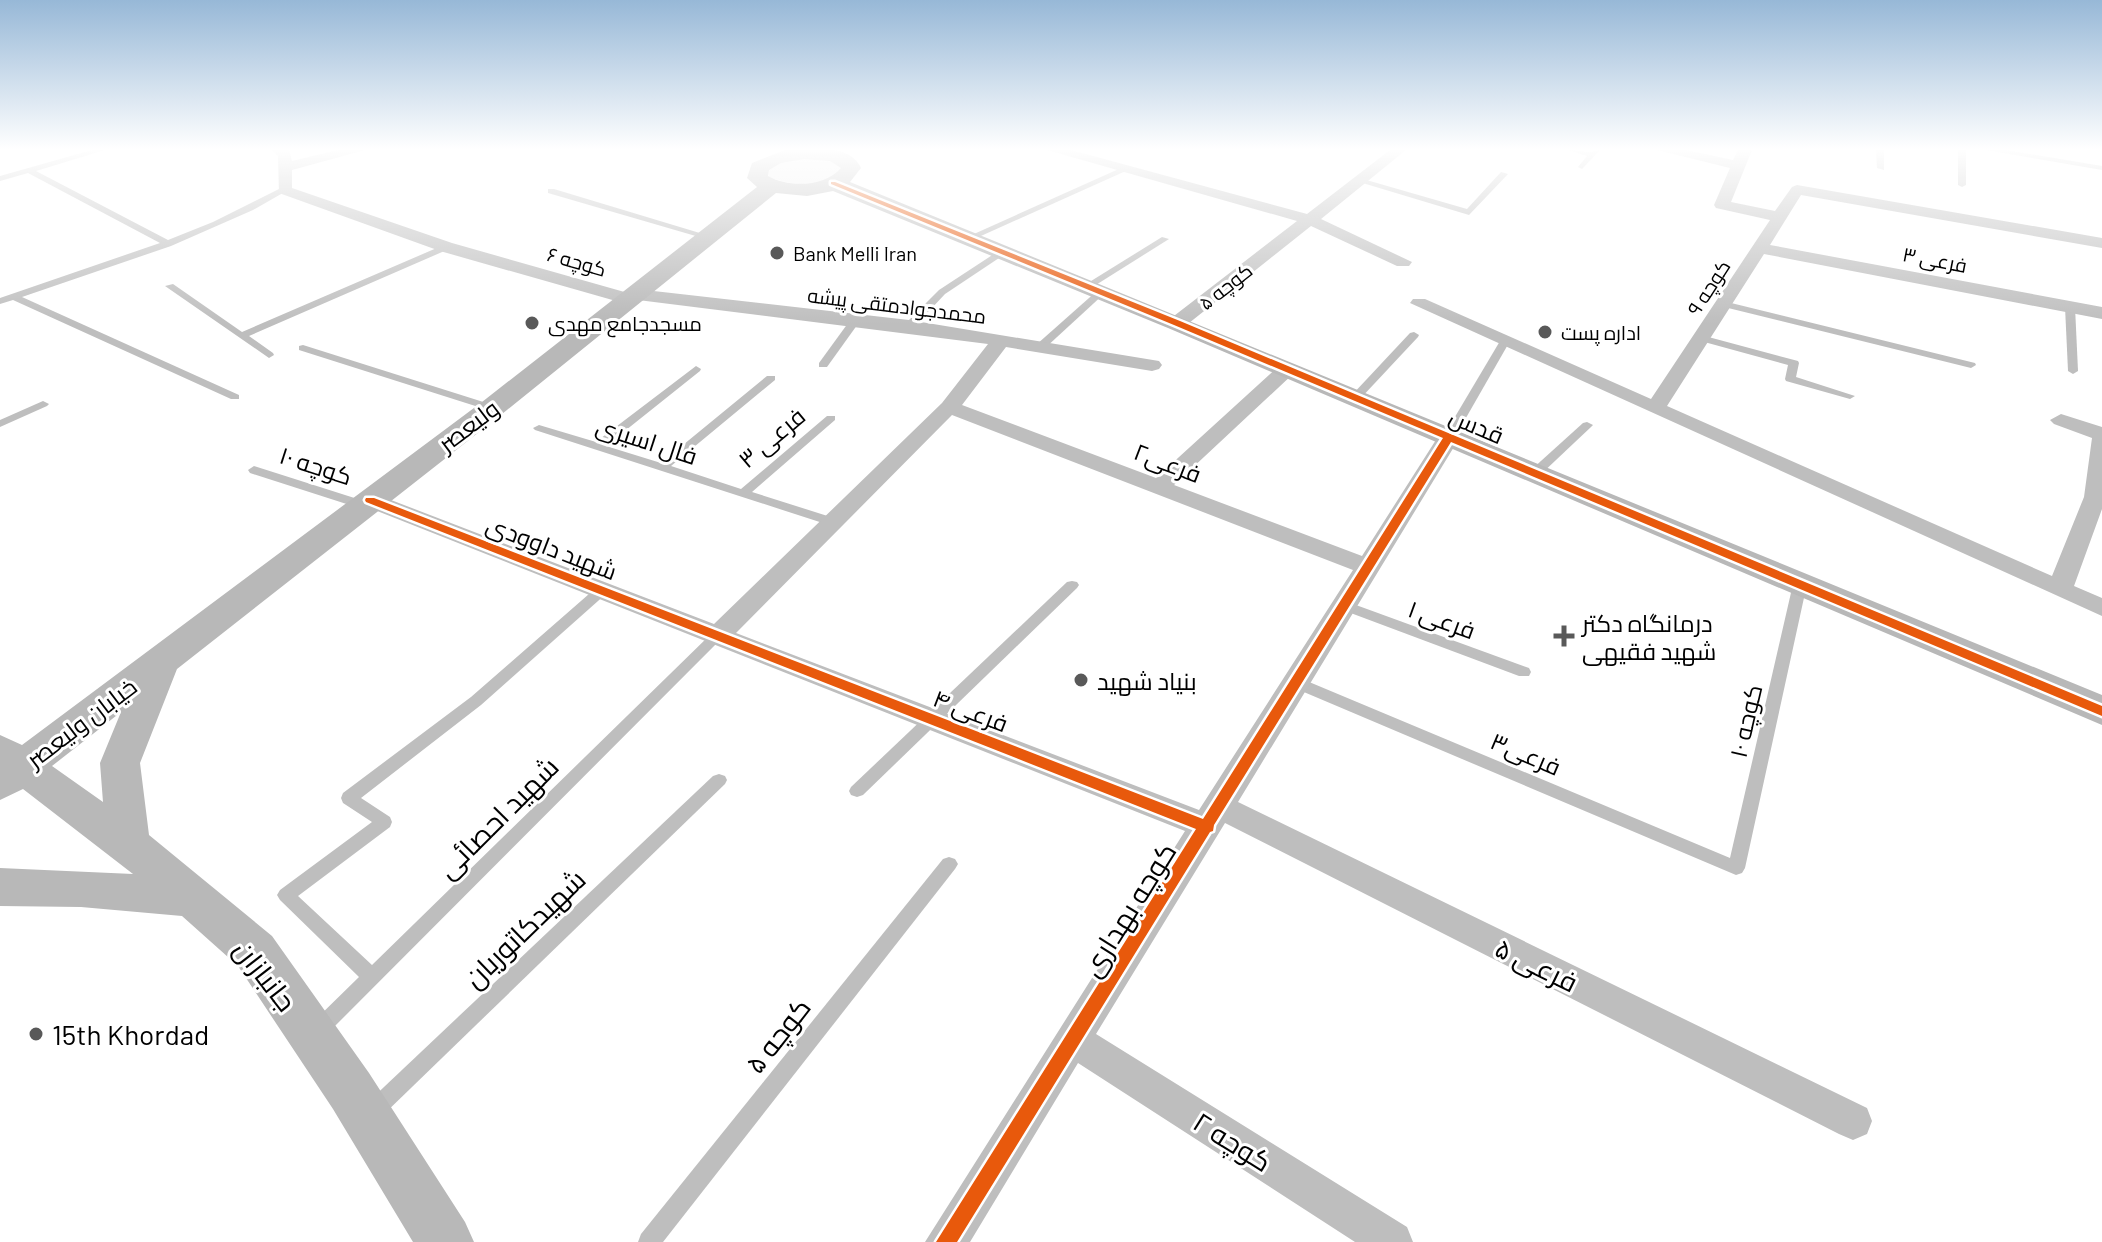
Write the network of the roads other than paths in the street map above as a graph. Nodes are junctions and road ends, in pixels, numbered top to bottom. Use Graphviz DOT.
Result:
graph roads {
  1 [pos="100,208"];
  2 [pos="254,208"];
  3 [pos="335,208"];
  4 [pos="609,208"];
  5 [pos="733,208"];
  6 [pos="916,208"];
  7 [pos="1037,208"];
  8 [pos="1265,208"];
  9 [pos="1325,208"];
  10 [pos="1455,208"];
  11 [pos="1473,208"];
  12 [pos="1736,208"];
  13 [pos="1786,208"];
  14 [pos="1900,208"];
  15 [pos="1780,217"];
  16 [pos="1310,220"];
  17 [pos="709,237"];
  18 [pos="969,238"];
  19 [pos="1165,239"];
  20 [pos="2102,243"];
  21 [pos="168,244"];
  22 [pos="446,247"];
  23 [pos="1760,248"];
  24 [pos="1003,252"];
  25 [pos="1403,262"];
  26 [pos="170,286"];
  27 [pos="1095,289"];
  28 [pos="14,297"];
  29 [pos="632,297"];
  30 [pos="0,301"];
  31 [pos="1419,303"];
  32 [pos="1723,304"];
  33 [pos="2070,307"];
  34 [pos="2102,313"];
  35 [pos="855,321"];
  36 [pos="1177,323"];
  37 [pos="909,326"];
  38 [pos="1414,335"];
  39 [pos="241,336"];
  40 [pos="1701,338"];
  41 [pos="1002,340"];
  42 [pos="1505,341"];
  43 [pos="1040,347"];
  44 [pos="303,348"];
  45 [pos="269,355"];
  46 [pos="823,365"];
  47 [pos="1152,365"];
  48 [pos="1971,365"];
  49 [pos="696,369"];
  50 [pos="1287,369"];
  51 [pos="2073,371"];
  52 [pos="771,378"];
  53 [pos="1850,396"];
  54 [pos="235,397"];
  55 [pos="1355,398"];
  56 [pos="43,404"];
  57 [pos="949,407"];
  58 [pos="492,408"];
  59 [pos="1655,408"];
  60 [pos="831,418"];
  61 [pos="2061,420"];
  62 [pos="0,424"];
  63 [pos="1587,425"];
  64 [pos="539,428"];
  65 [pos="2102,436"];
  66 [pos="1449,437"];
  67 [pos="597,447"];
  68 [pos="662,468"];
  69 [pos="254,470"];
  70 [pos="1535,473"];
  71 [pos="1159,487"];
  72 [pos="743,493"];
  73 [pos="367,503"];
  74 [pos="833,522"];
  75 [pos="1369,567"];
  76 [pos="1800,584"];
  77 [pos="1072,585"];
  78 [pos="2060,589"];
  79 [pos="602,590"];
  80 [pos="1345,606"];
  81 [pos="2102,608"];
  82 [pos="717,636"];
  83 [pos="161,661"];
  84 [pos="1524,672"];
  85 [pos="1297,683"];
  86 [pos="2102,711"];
  87 [pos="932,719"];
  88 [pos="8,767"];
  89 [pos="719,780"];
  90 [pos="857,791"];
  91 [pos="1214,817"];
  92 [pos="128,843"];
  93 [pos="949,864"];
  94 [pos="1736,868"];
  95 [pos="0,887"];
  96 [pos="192,898"];
  97 [pos="372,977"];
  98 [pos="312,1036"];
  99 [pos="1075,1041"];
  100 [pos="367,1117"];
  101 [pos="1853,1121"];
  102 [pos="445,1242"];
  103 [pos="649,1242"];
  104 [pos="946,1242"];
  105 [pos="1392,1242"];
  1 -- 21 [label="lane"];
  2 -- 21 [label="lane"];
  3 -- 22 [label="street, ۶ کوچه"];
  4 -- 17 [label="lane"];
  5 -- 17 [label="street, ولیعصر"];
  6 -- 18 [label="street, قدس"];
  7 -- 18 [label="lane"];
  8 -- 16 [label="street"];
  9 -- 16 [label="street, کوچه ۵"];
  10 -- 11 [label="lane"];
  12 -- 15 [label="street"];
  13 -- 15 [label="street, کوچه ۹"];
  14 -- 20 [label="street, کوچه ۹"];
  15 -- 23 [label="street, کوچه ۹"];
  16 -- 25 [label="street"];
  16 -- 36 [label="street, کوچه ۵"];
  17 -- 29 [label="street, ولیعصر"];
  18 -- 24 [label="street, قدس"];
  19 -- 27 [label="lane"];
  21 -- 28 [label="lane"];
  22 -- 29 [label="street, ۶ کوچه"];
  22 -- 39 [label="lane"];
  23 -- 32 [label="street, کوچه ۹"];
  23 -- 33 [label="street, فرعی ۳"];
  24 -- 27 [label="street, قدس"];
  24 -- 37 [label="lane"];
  26 -- 39 [label="lane"];
  27 -- 36 [label="street, قدس"];
  27 -- 43 [label="lane"];
  28 -- 30 [label="lane"];
  28 -- 54 [label="lane"];
  29 -- 35 [label="street, محمدجوادمتقی پیشه"];
  29 -- 58 [label="street, ولیعصر"];
  31 -- 42 [label="street"];
  32 -- 40 [label="street, کوچه ۹"];
  32 -- 48 [label="lane"];
  33 -- 34 [label="street, فرعی ۳"];
  33 -- 51 [label="lane"];
  35 -- 37 [label="street, محمدجوادمتقی پیشه"];
  35 -- 46 [label="lane"];
  36 -- 50 [label="street, قدس"];
  37 -- 41 [label="street, محمدجوادمتقی پیشه"];
  38 -- 55 [label="lane"];
  39 -- 45 [label="lane"];
  40 -- 53 [label="lane"];
  40 -- 59 [label="street, کوچه ۹"];
  41 -- 43 [label="street, محمدجوادمتقی پیشه"];
  41 -- 57 [label="street"];
  42 -- 59 [label="street"];
  42 -- 66 [label="lane"];
  43 -- 47 [label="street, محمدجوادمتقی پیشه"];
  44 -- 58 [label="lane"];
  49 -- 67 [label="lane"];
  50 -- 55 [label="street, قدس"];
  50 -- 71 [label="street"];
  52 -- 68 [label="lane"];
  55 -- 66 [label="street, قدس"];
  56 -- 62 [label="lane"];
  57 -- 71 [label="street, فرعی۲"];
  57 -- 74 [label="street"];
  58 -- 73 [label="street, ولیعصر"];
  59 -- 78 [label="street"];
  60 -- 72 [label="lane, فرعی ۳"];
  61 -- 65 [label="street"];
  63 -- 70 [label="lane"];
  64 -- 67 [label="lane, فال اسیری"];
  65 -- 78 [label="street"];
  66 -- 70 [label="street, قدس"];
  66 -- 75 [label="street, کوچه بهداری"];
  67 -- 68 [label="lane, فال اسیری"];
  68 -- 72 [label="lane, فال اسیری"];
  69 -- 73 [label="lane, کوچه ۱۰"];
  70 -- 76 [label="street, قدس"];
  71 -- 75 [label="street, فرعی۲"];
  72 -- 74 [label="lane, فال اسیری"];
  73 -- 79 [label="street, شهید داوودی"];
  73 -- 83 [label="street, ولیعصر"];
  74 -- 82 [label="street"];
  75 -- 80 [label="street, کوچه بهداری"];
  76 -- 86 [label="street, قدس"];
  76 -- 94 [label="lane, کوچه ۱۰"];
  77 -- 87 [label="lane"];
  78 -- 81 [label="street"];
  79 -- 82 [label="street, شهید داوودی"];
  79 -- 97 [label="lane"];
  80 -- 84 [label="lane, فرعی ۱"];
  80 -- 85 [label="street, کوچه بهداری"];
  82 -- 87 [label="street, فرعی ۴"];
  82 -- 97 [label="lane, شهید احصائی"];
  83 -- 88 [label="street, خیابان ولیعصر"];
  83 -- 92 [label="street"];
  85 -- 91 [label="street, کوچه بهداری"];
  85 -- 94 [label="lane, فرعی۳"];
  87 -- 90 [label="lane"];
  87 -- 91 [label="street, فرعی ۴"];
  88 -- 92 [label="street, جانبازان"];
  89 -- 100 [label="lane, شهیدکاتوریان"];
  91 -- 99 [label="street, کوچه بهداری"];
  91 -- 101 [label="street, فرعی ۵"];
  92 -- 96 [label="street, جانبازان"];
  93 -- 103 [label="lane, کوچه ۵"];
  95 -- 96 [label="street"];
  96 -- 98 [label="street, جانبازان"];
  97 -- 98 [label="lane, شهید احصائی"];
  98 -- 100 [label="street, جانبازان"];
  99 -- 104 [label="street, کوچه بهداری"];
  99 -- 105 [label="street, کوچه ۲"];
  100 -- 102 [label="street, جانبازان"];
}
